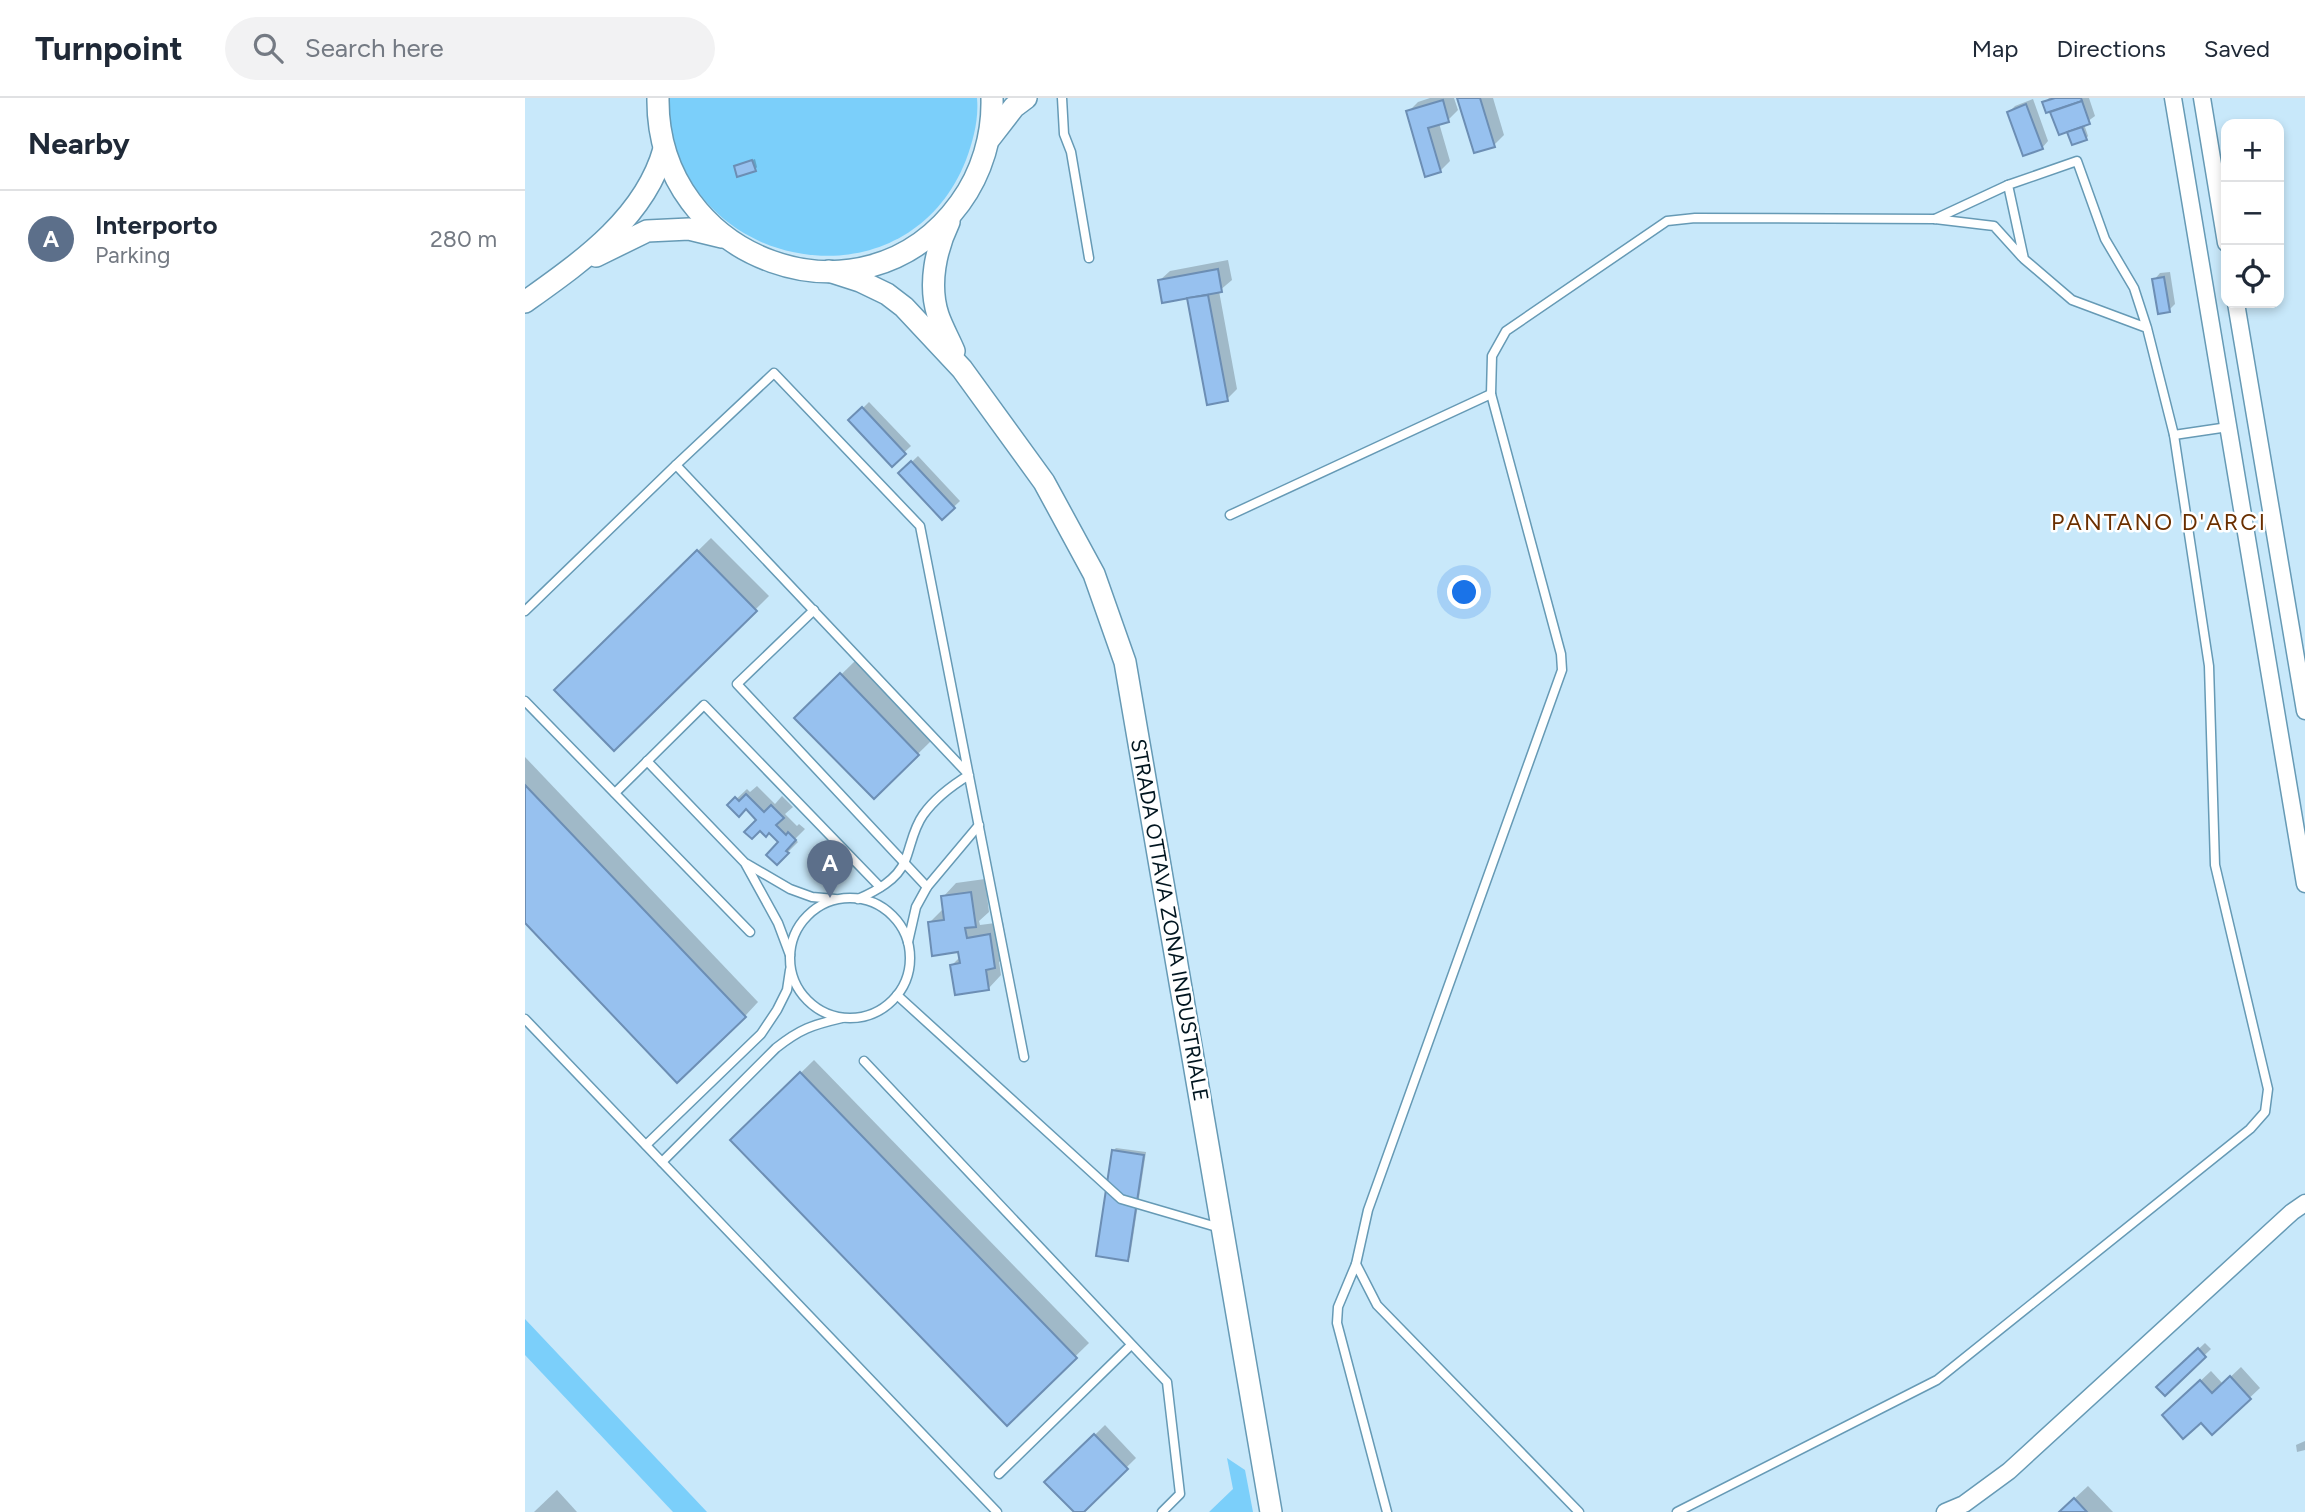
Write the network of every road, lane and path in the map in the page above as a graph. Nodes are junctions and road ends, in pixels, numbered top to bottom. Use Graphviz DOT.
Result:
graph roads {
  1 [pos="658,98"];
  2 [pos="992,98"];
  3 [pos="1026,98"];
  4 [pos="1062,98"];
  5 [pos="2173,98"];
  6 [pos="2202,98"];
  7 [pos="988,140"];
  8 [pos="664,149"];
  9 [pos="2008,185"];
  10 [pos="955,209"];
  11 [pos="2221,213"];
  12 [pos="1935,219"];
  13 [pos="724,237"];
  14 [pos="1089,258"];
  15 [pos="2024,259"];
  16 [pos="574,267"];
  17 [pos="829,271"];
  18 [pos="525,302"];
  19 [pos="2237,308"];
  20 [pos="2147,328"];
  21 [pos="962,369"];
  22 [pos="2251,392"];
  23 [pos="1491,394"];
  24 [pos="2223,396"];
  25 [pos="2228,427"];
  26 [pos="2174,435"];
  27 [pos="676,465"];
  28 [pos="1230,515"];
  29 [pos="814,610"];
  30 [pos="525,611"];
  31 [pos="525,701"];
  32 [pos="2305,711"];
  33 [pos="647,761"];
  34 [pos="969,775"];
  35 [pos="615,793"];
  36 [pos="979,825"];
  37 [pos="745,863"];
  38 [pos="904,863"];
  39 [pos="2305,884"];
  40 [pos="880,887"];
  41 [pos="927,887"];
  42 [pos="840,899"];
  43 [pos="858,899"];
  44 [pos="750,932"];
  45 [pos="908,942"];
  46 [pos="790,955"];
  47 [pos="791,967"];
  48 [pos="897,995"];
  49 [pos="525,1018"];
  50 [pos="844,1018"];
  51 [pos="1024,1058"];
  52 [pos="864,1061"];
  53 [pos="646,1145"];
  54 [pos="662,1162"];
  55 [pos="2305,1203"];
  56 [pos="1223,1229"];
  57 [pos="1356,1264"];
  58 [pos="1131,1345"];
  59 [pos="999,1474"];
  60 [pos="997,1512"];
  61 [pos="1162,1512"];
  62 [pos="1271,1512"];
  63 [pos="1387,1512"];
  64 [pos="1579,1512"];
  65 [pos="1677,1512"];
  66 [pos="1945,1512"];
  1 -- 8 [label="main road"];
  2 -- 7 [label="main road"];
  3 -- 7 [label="main road"];
  4 -- 14 [label="lane"];
  5 -- 24 [label="street"];
  6 -- 11 [label="street"];
  7 -- 10 [label="main road"];
  8 -- 13 [label="main road"];
  8 -- 16 [label="main road"];
  9 -- 12 [label="lane"];
  9 -- 15 [label="lane"];
  9 -- 20 [label="lane"];
  10 -- 17 [label="main road"];
  10 -- 21 [label="main road"];
  12 -- 15 [label="lane"];
  12 -- 23 [label="lane"];
  13 -- 16 [label="main road"];
  13 -- 17 [label="main road"];
  15 -- 20 [label="lane"];
  16 -- 18 [label="main road"];
  17 -- 21 [label="main road"];
  19 -- 22 [label="street"];
  20 -- 26 [label="lane"];
  21 -- 56 [label="main road, STRADA OTTAVA ZONA INDUSTRIALE"];
  22 -- 24 [label="street"];
  22 -- 32 [label="street"];
  23 -- 28 [label="lane"];
  23 -- 57 [label="lane"];
  24 -- 25 [label="street"];
  25 -- 26 [label="lane"];
  25 -- 39 [label="street"];
  26 -- 65 [label="lane"];
  27 -- 29 [label="lane"];
  27 -- 30 [label="lane"];
  27 -- 34 [label="lane"];
  29 -- 34 [label="lane"];
  29 -- 38 [label="lane"];
  31 -- 35 [label="lane"];
  33 -- 35 [label="lane"];
  33 -- 37 [label="lane"];
  33 -- 40 [label="lane"];
  34 -- 36 [label="lane"];
  34 -- 38 [label="lane"];
  35 -- 44 [label="lane"];
  36 -- 41 [label="lane"];
  36 -- 51 [label="lane"];
  37 -- 42 [label="lane"];
  37 -- 46 [label="lane"];
  38 -- 40 [label="lane"];
  38 -- 41 [label="lane"];
  40 -- 43 [label="lane"];
  41 -- 45 [label="lane"];
  42 -- 43 [label="lane"];
  42 -- 46 [label="lane"];
  43 -- 45 [label="lane"];
  45 -- 48 [label="lane"];
  46 -- 47 [label="lane"];
  47 -- 50 [label="lane"];
  47 -- 53 [label="lane"];
  48 -- 50 [label="lane"];
  48 -- 56 [label="lane"];
  49 -- 53 [label="lane"];
  50 -- 54 [label="lane"];
  52 -- 58 [label="lane"];
  53 -- 54 [label="lane"];
  54 -- 60 [label="lane"];
  55 -- 66 [label="street"];
  56 -- 62 [label="main road, STRADA OTTAVA ZONA INDUSTRIALE"];
  57 -- 63 [label="lane"];
  57 -- 64 [label="lane"];
  58 -- 59 [label="lane"];
  58 -- 61 [label="lane"];
}
